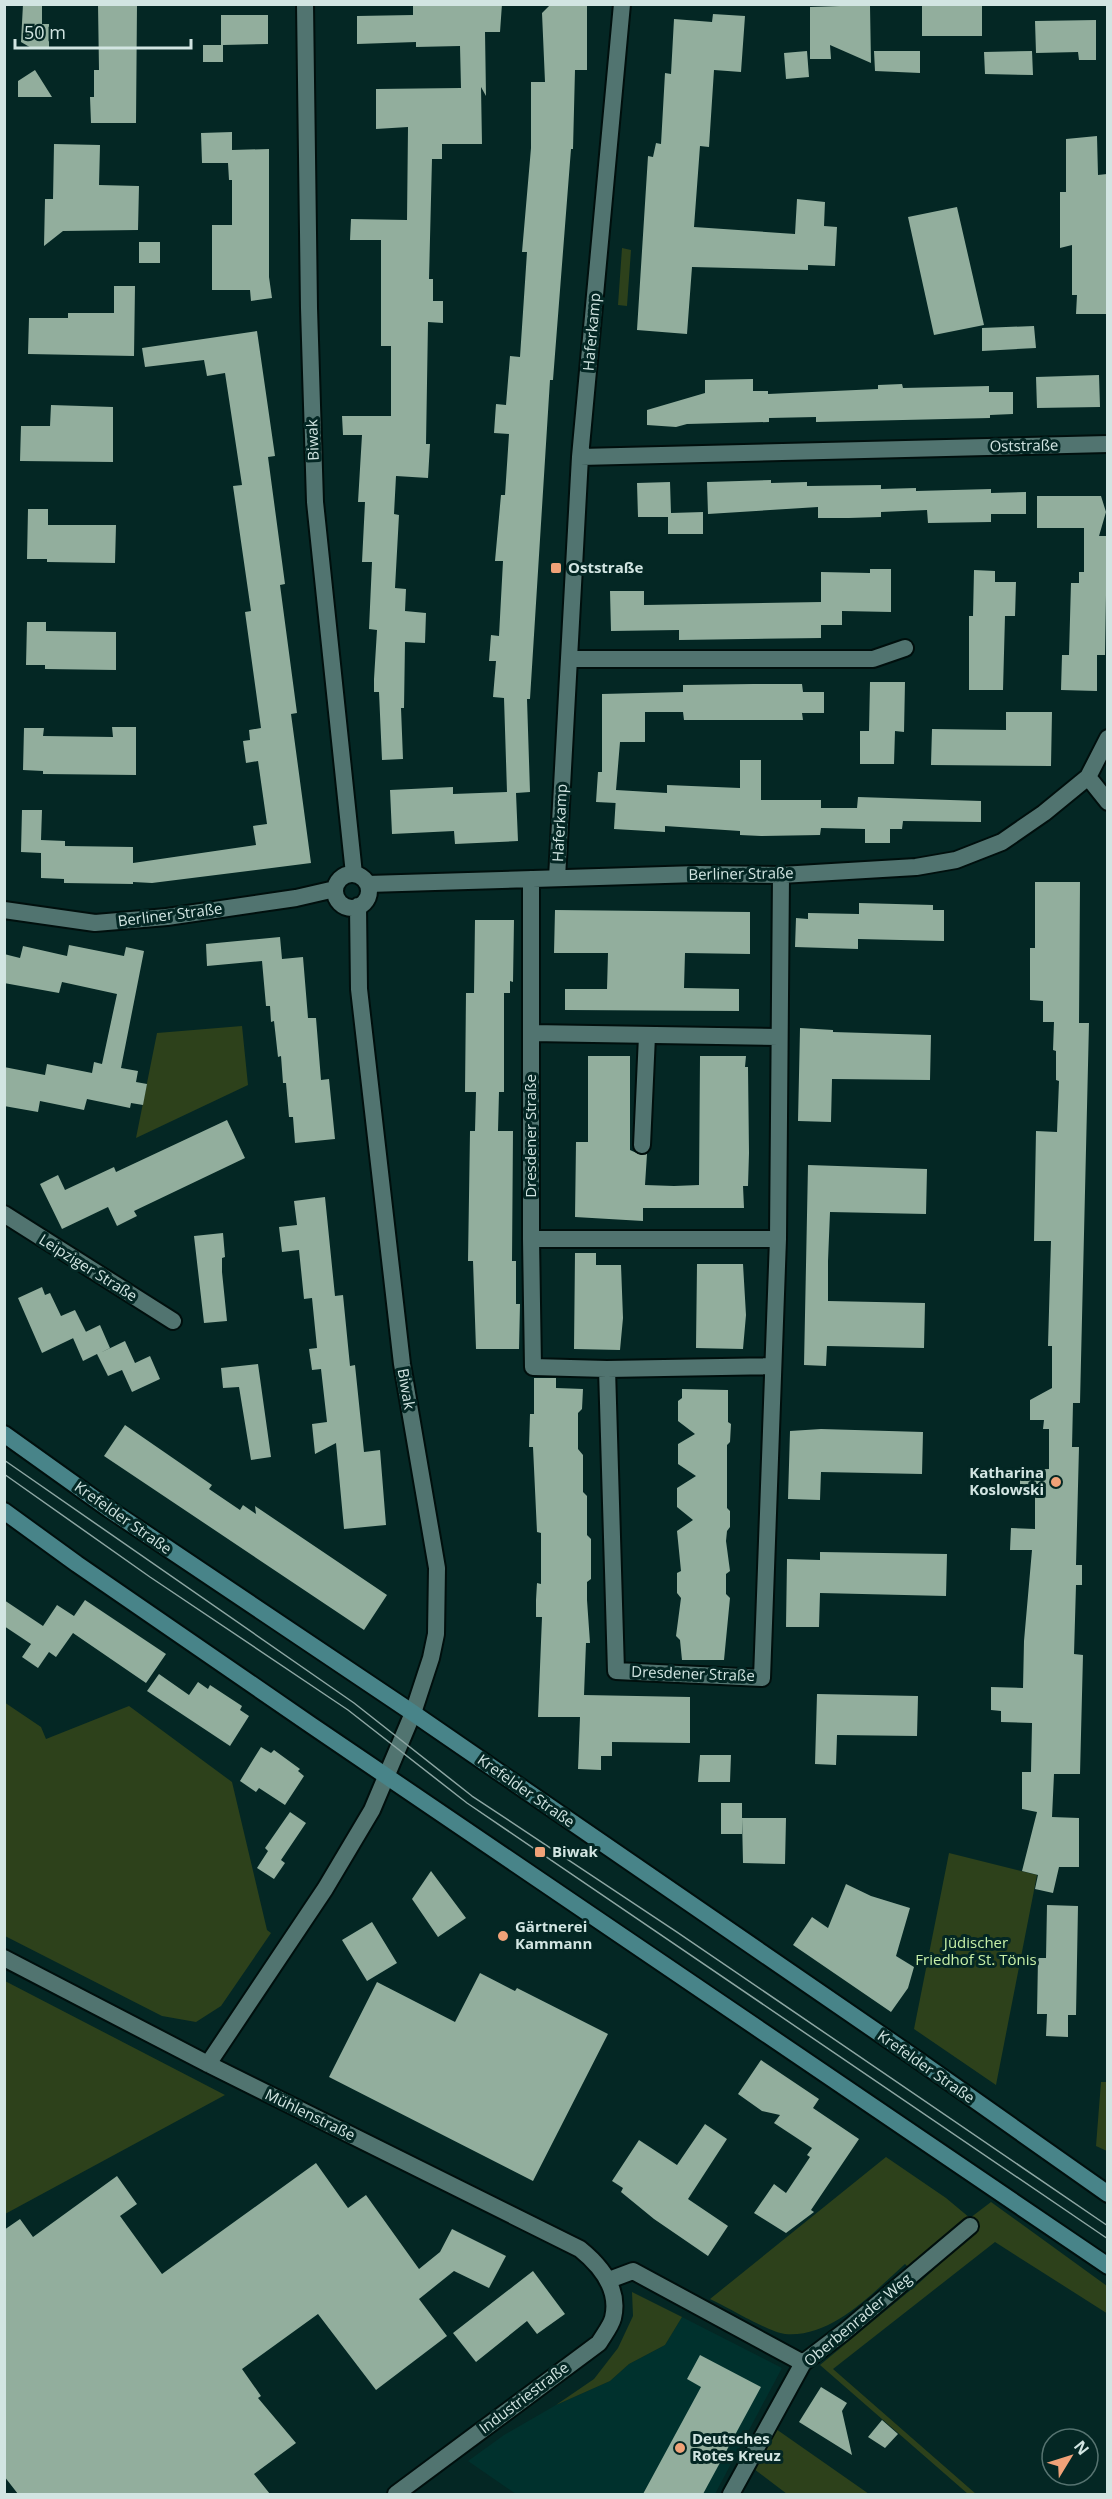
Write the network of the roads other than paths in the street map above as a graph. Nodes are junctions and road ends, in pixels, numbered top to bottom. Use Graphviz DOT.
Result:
graph roads {
  1 [pos="305,4"];
  2 [pos="622,4"];
  3 [pos="1107,444"];
  4 [pos="580,457"];
  5 [pos="905,648"];
  6 [pos="570,659"];
  7 [pos="1107,738"];
  8 [pos="1088,777"];
  9 [pos="1107,802"];
  10 [pos="354,874"];
  11 [pos="781,875"];
  12 [pos="557,878"];
  13 [pos="531,879"];
  14 [pos="368,884"];
  15 [pos="335,889"];
  16 [pos="358,906"];
  17 [pos="4,910"];
  18 [pos="531,1034"];
  19 [pos="647,1036"];
  20 [pos="778,1037"];
  21 [pos="642,1144"];
  22 [pos="4,1214"];
  23 [pos="531,1239"];
  24 [pos="778,1239"];
  25 [pos="173,1321"];
  26 [pos="773,1366"];
  27 [pos="607,1369"];
  28 [pos="4,1434"];
  29 [pos="4,1511"];
  30 [pos="413,1713"];
  31 [pos="386,1775"];
  32 [pos="4,1958"];
  33 [pos="208,2064"];
  34 [pos="1107,2194"];
  35 [pos="970,2226"];
  36 [pos="1107,2266"];
  37 [pos="609,2280"];
  38 [pos="803,2363"];
  39 [pos="396,2494"];
  40 [pos="731,2494"];
  1 -- 10 [label="street, Biwak"];
  2 -- 4 [label="street, Haferkamp"];
  3 -- 4 [label="street, Oststraße"];
  4 -- 6 [label="street, Haferkamp"];
  5 -- 6 [label="street"];
  6 -- 12 [label="street, Haferkamp"];
  7 -- 8 [label="street"];
  8 -- 9 [label="street"];
  8 -- 11 [label="street, Berliner Straße"];
  10 -- 14 [label="street"];
  10 -- 15 [label="street"];
  11 -- 12 [label="street, Berliner Straße"];
  11 -- 20 [label="street, Dresdener Straße"];
  12 -- 13 [label="street, Berliner Straße"];
  13 -- 14 [label="street, Berliner Straße"];
  13 -- 18 [label="street, Dresdener Straße"];
  14 -- 16 [label="street"];
  15 -- 16 [label="street"];
  15 -- 17 [label="street, Berliner Straße"];
  16 -- 30 [label="street, Biwak"];
  18 -- 19 [label="street"];
  18 -- 23 [label="street, Dresdener Straße"];
  19 -- 20 [label="street"];
  19 -- 21 [label="street"];
  20 -- 24 [label="street, Dresdener Straße"];
  22 -- 25 [label="street, Leipziger Straße"];
  23 -- 24 [label="street"];
  23 -- 27 [label="street, Dresdener Straße"];
  24 -- 26 [label="street, Dresdener Straße"];
  26 -- 27 [label="street, Dresdener Straße"];
  26 -- 27 [label="street, Dresdener Straße"];
  28 -- 30 [label="main road, Krefelder Straße"];
  29 -- 31 [label="main road"];
  30 -- 31 [label="street, Biwak"];
  30 -- 34 [label="main road, Krefelder Straße"];
  31 -- 33 [label="street, Biwak"];
  31 -- 36 [label="main road"];
  32 -- 33 [label="street, Mühlenstraße"];
  33 -- 37 [label="street, Mühlenstraße"];
  35 -- 38 [label="street, Oberbenrader Weg"];
  37 -- 38 [label="street"];
  37 -- 39 [label="street, Industriestraße"];
  38 -- 40 [label="street, Oberbenrader Weg"];
}
